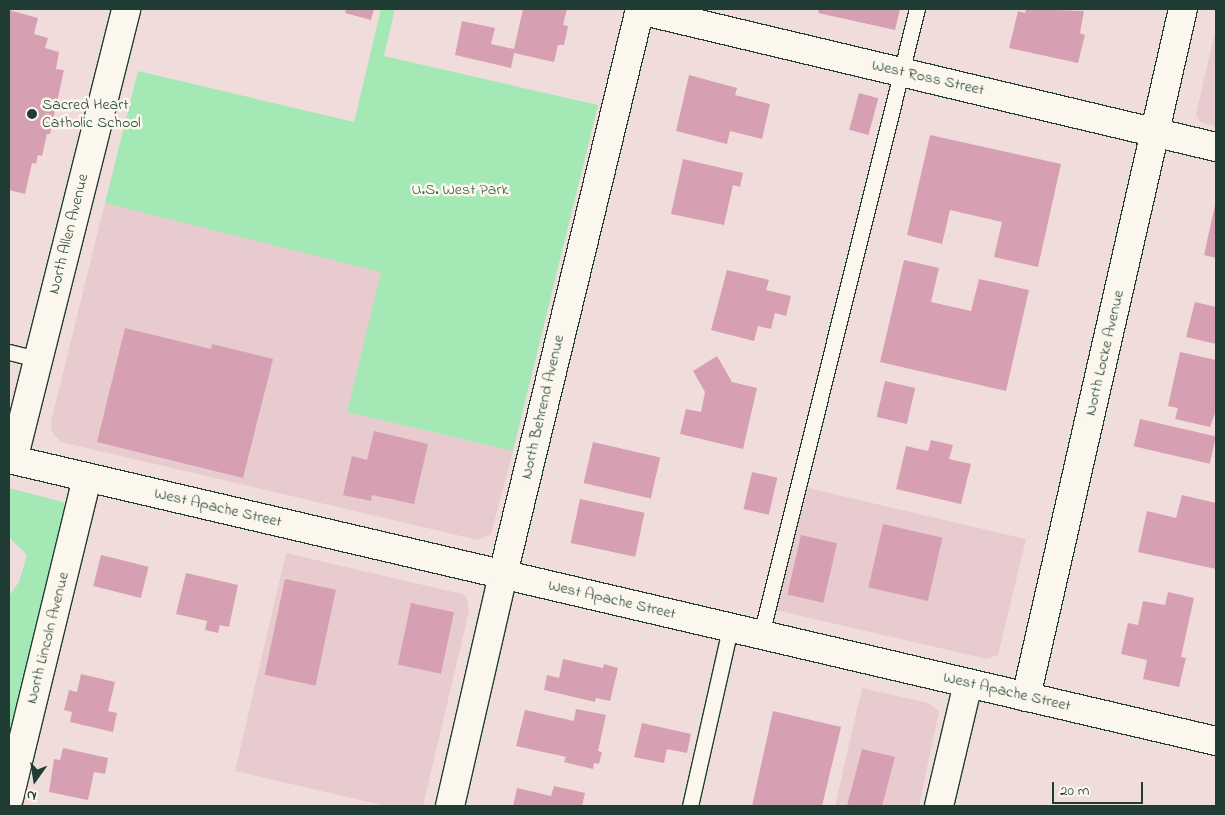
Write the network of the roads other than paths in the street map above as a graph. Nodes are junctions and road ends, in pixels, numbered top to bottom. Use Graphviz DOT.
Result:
graph roads {
  1 [pos="126,9"];
  2 [pos="640,9"];
  3 [pos="917,9"];
  4 [pos="1183,9"];
  5 [pos="901,72"];
  6 [pos="1156,132"];
  7 [pos="1216,146"];
  8 [pos="9,352"];
  9 [pos="38,359"];
  10 [pos="11,460"];
  11 [pos="87,478"];
  12 [pos="503,574"];
  13 [pos="730,628"];
  14 [pos="761,635"];
  15 [pos="968,683"];
  16 [pos="1026,696"];
  17 [pos="1216,741"];
  18 [pos="9,798"];
  19 [pos="450,806"];
  20 [pos="690,806"];
  21 [pos="939,806"];
  1 -- 9 [label="street, North Allen Avenue"];
  2 -- 5 [label="street, West Ross Street"];
  2 -- 12 [label="street, North Behrend Avenue"];
  3 -- 5 [label="lane"];
  4 -- 6 [label="street, North Locke Avenue"];
  5 -- 6 [label="street, West Ross Street"];
  5 -- 14 [label="lane"];
  6 -- 7 [label="street, West Ross Street"];
  6 -- 16 [label="street, North Locke Avenue"];
  8 -- 9 [label="lane"];
  9 -- 10 [label="street, North Allen Avenue"];
  10 -- 11 [label="street, West Apache Street"];
  11 -- 12 [label="street, West Apache Street"];
  11 -- 18 [label="street, North Lincoln Avenue"];
  12 -- 13 [label="street, West Apache Street"];
  12 -- 19 [label="street, North Behrend Avenue"];
  13 -- 14 [label="street, West Apache Street"];
  13 -- 20 [label="lane"];
  14 -- 15 [label="street, West Apache Street"];
  15 -- 16 [label="street, West Apache Street"];
  15 -- 21 [label="street"];
  16 -- 17 [label="street, West Apache Street"];
}
